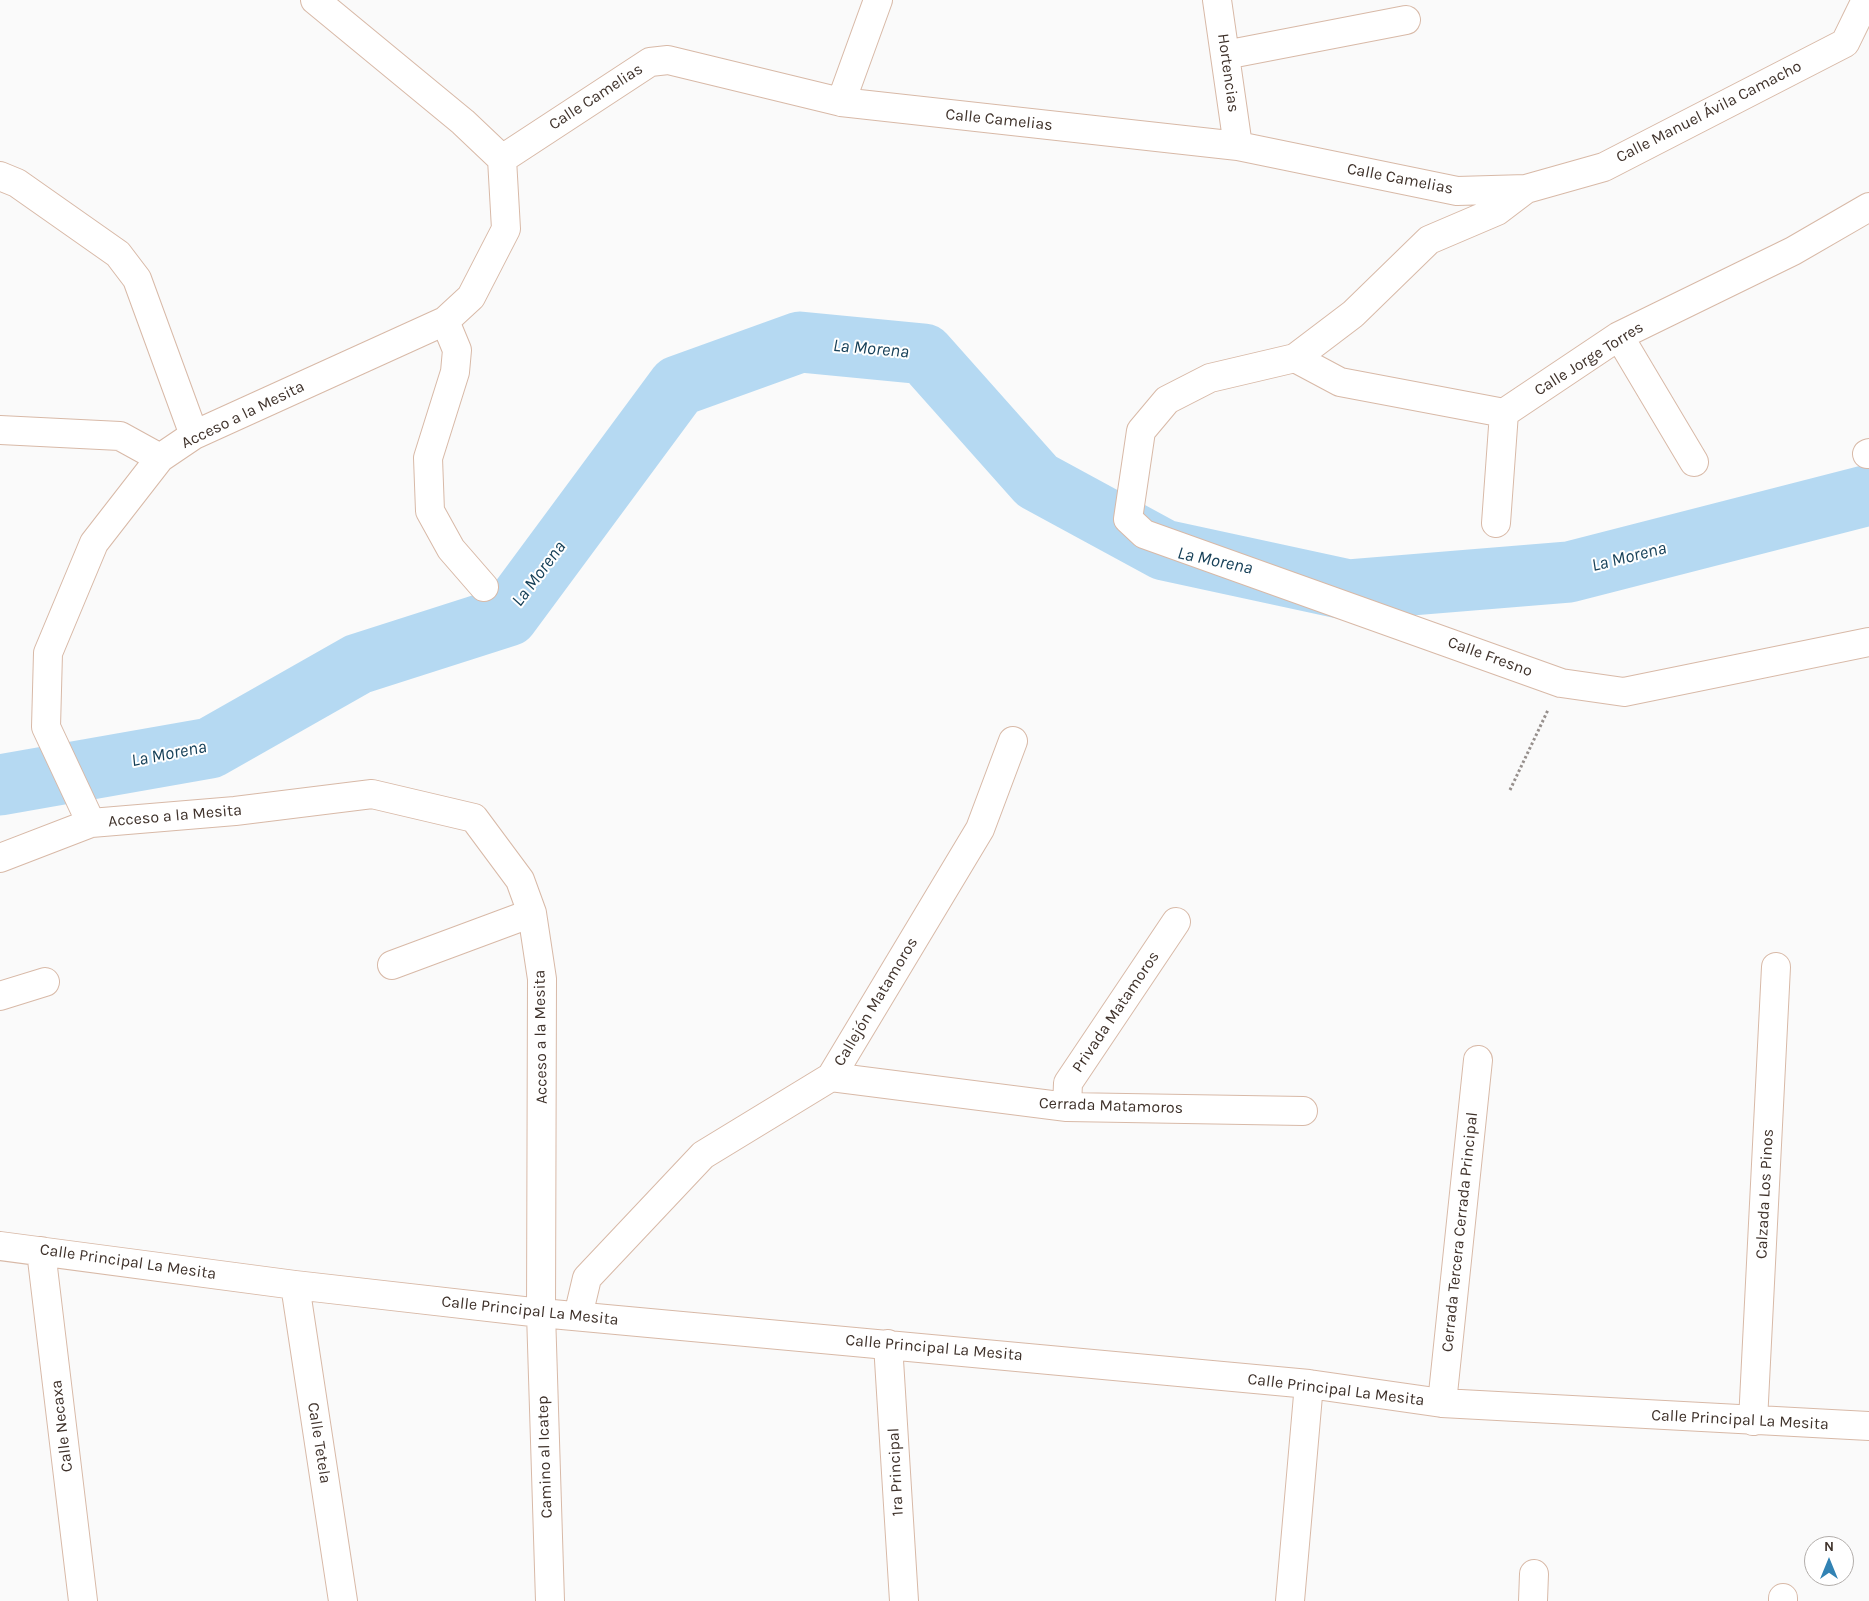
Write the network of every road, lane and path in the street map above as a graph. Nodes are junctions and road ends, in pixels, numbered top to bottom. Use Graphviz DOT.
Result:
graph roads {
  1 [pos="315,0"];
  2 [pos="878,0"];
  3 [pos="1217,0"];
  4 [pos="1866,0"];
  5 [pos="1406,20"];
  6 [pos="1225,55"];
  7 [pos="840,102"];
  8 [pos="1238,146"];
  9 [pos="502,159"];
  10 [pos="0,176"];
  11 [pos="1526,189"];
  12 [pos="1869,208"];
  13 [pos="446,321"];
  14 [pos="1619,336"];
  15 [pos="1295,358"];
  16 [pos="1504,413"];
  17 [pos="0,430"];
  18 [pos="194,435"];
  19 [pos="160,458"];
  20 [pos="1694,462"];
  21 [pos="1496,523"];
  22 [pos="484,587"];
  23 [pos="1869,642"];
  24 [pos="1561,683"];
  25 [pos="1013,741"];
  26 [pos="1510,790"];
  27 [pos="91,823"];
  28 [pos="0,858"];
  29 [pos="532,913"];
  30 [pos="1176,922"];
  31 [pos="392,964"];
  32 [pos="1776,967"];
  33 [pos="45,982"];
  34 [pos="0,996"];
  35 [pos="1478,1060"];
  36 [pos="831,1077"];
  37 [pos="1067,1107"];
  38 [pos="1304,1111"];
  39 [pos="0,1246"];
  40 [pos="41,1250"];
  41 [pos="295,1285"];
  42 [pos="541,1313"];
  43 [pos="578,1316"];
  44 [pos="888,1344"];
  45 [pos="1309,1384"];
  46 [pos="1442,1404"];
  47 [pos="1753,1421"];
  48 [pos="1869,1426"];
  49 [pos="1534,1574"];
  50 [pos="83,1601"];
  51 [pos="343,1601"];
  52 [pos="550,1601"];
  53 [pos="904,1601"];
  54 [pos="1290,1601"];
  55 [pos="1534,1601"];
  1 -- 9 [label="street"];
  2 -- 7 [label="street"];
  3 -- 6 [label="street, Hortencias"];
  4 -- 11 [label="street, Calle Manuel Ávila Camacho"];
  5 -- 6 [label="street"];
  6 -- 8 [label="street, Hortencias"];
  7 -- 8 [label="street, Calle Camelias"];
  7 -- 9 [label="street, Calle Camelias"];
  8 -- 11 [label="street, Calle Camelias"];
  9 -- 13 [label="street, Acceso a la Mesita"];
  10 -- 18 [label="street"];
  11 -- 15 [label="street"];
  12 -- 14 [label="street, Calle Jorge Torres"];
  13 -- 18 [label="street, Acceso a la Mesita"];
  13 -- 22 [label="street"];
  14 -- 16 [label="street, Calle Jorge Torres"];
  14 -- 20 [label="street"];
  15 -- 16 [label="street"];
  15 -- 24 [label="street, Calle Fresno"];
  16 -- 21 [label="street"];
  17 -- 19 [label="street"];
  18 -- 19 [label="street, Acceso a la Mesita"];
  19 -- 27 [label="street, Acceso a la Mesita"];
  23 -- 24 [label="street, Calle Fresno"];
  24 -- 26 [label="path"];
  25 -- 36 [label="street, Callejón Matamoros"];
  27 -- 28 [label="street"];
  27 -- 29 [label="street, Acceso a la Mesita"];
  29 -- 31 [label="street"];
  29 -- 42 [label="street, Acceso a la Mesita"];
  30 -- 37 [label="street, Privada Matamoros"];
  32 -- 47 [label="street, Calzada Los Pinos"];
  33 -- 34 [label="street"];
  35 -- 46 [label="street, Cerrada Tercera Cerrada Principal"];
  36 -- 37 [label="street, Cerrada Matamoros"];
  36 -- 43 [label="street, Callejón Matamoros"];
  37 -- 38 [label="street, Cerrada Matamoros"];
  39 -- 40 [label="street, Calle Principal La Mesita"];
  40 -- 41 [label="street, Calle Principal La Mesita"];
  40 -- 50 [label="street, Calle Necaxa"];
  41 -- 42 [label="street, Calle Principal La Mesita"];
  41 -- 51 [label="street, Calle Tetela"];
  42 -- 43 [label="street, Calle Principal La Mesita"];
  42 -- 52 [label="street, Camino al Icatep"];
  43 -- 44 [label="street, Calle Principal La Mesita"];
  44 -- 45 [label="street, Calle Principal La Mesita"];
  44 -- 53 [label="street, 1ra Principal"];
  45 -- 46 [label="street, Calle Principal La Mesita"];
  45 -- 54 [label="street"];
  46 -- 47 [label="street, Calle Principal La Mesita"];
  47 -- 48 [label="street, Calle Principal La Mesita"];
  49 -- 55 [label="street"];
}
